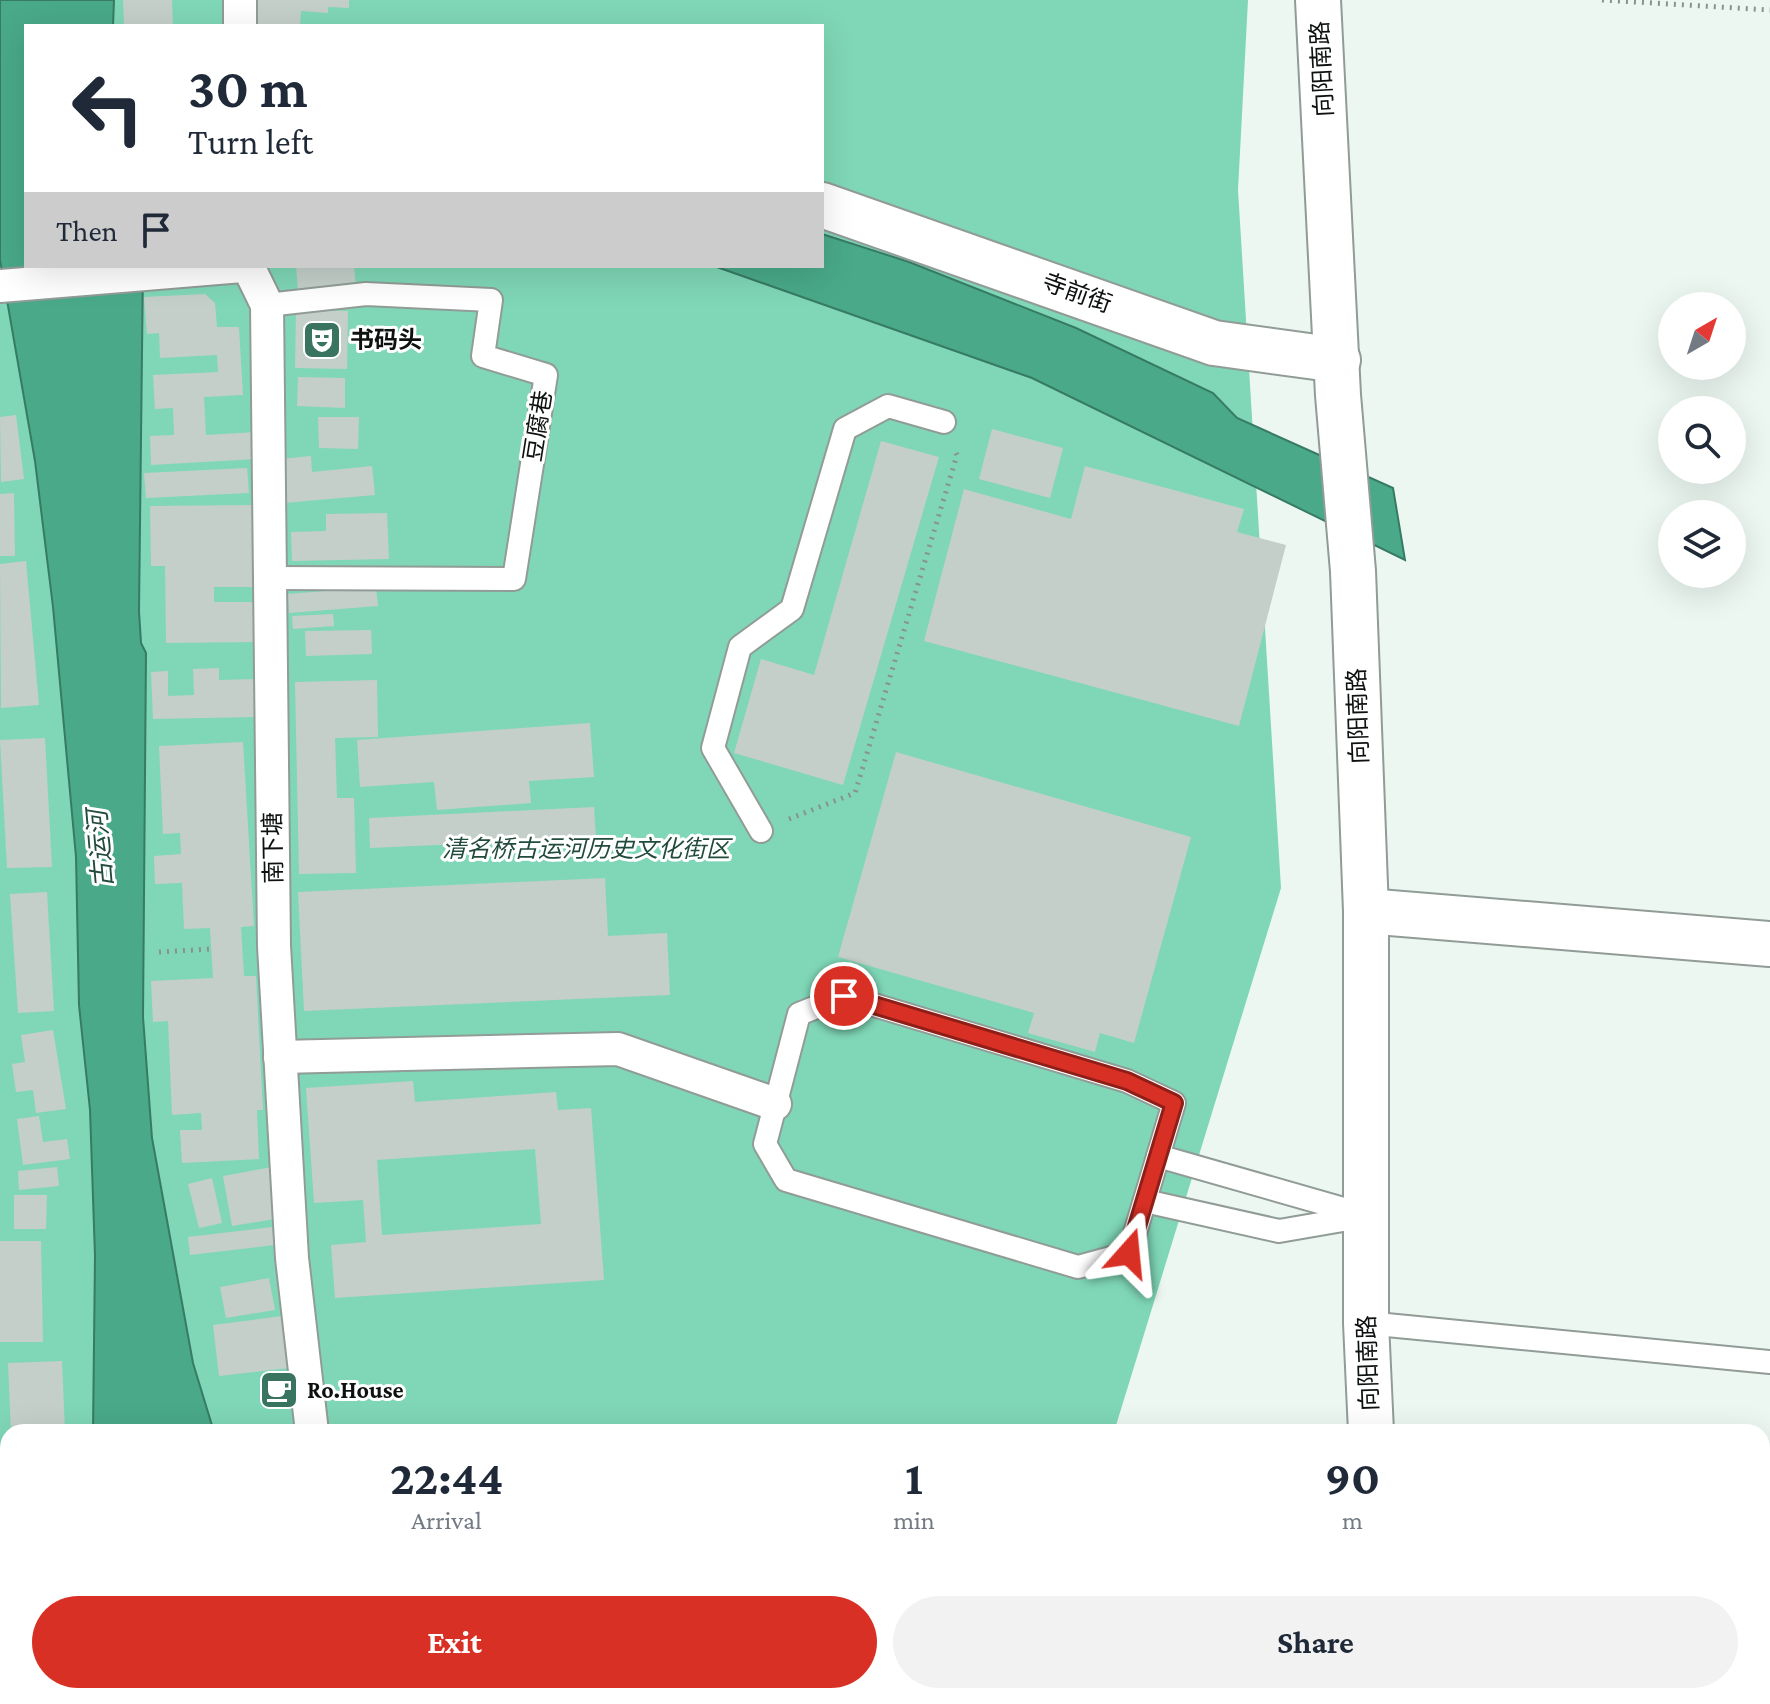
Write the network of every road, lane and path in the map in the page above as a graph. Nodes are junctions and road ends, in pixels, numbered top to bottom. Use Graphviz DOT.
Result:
graph roads {
  1 [pos="240,0"];
  2 [pos="1318,0"];
  3 [pos="1602,0"];
  4 [pos="1770,10"];
  5 [pos="240,24"];
  6 [pos="824,206"];
  7 [pos="223,268"];
  8 [pos="249,268"];
  9 [pos="0,286"];
  10 [pos="267,305"];
  11 [pos="1338,378"];
  12 [pos="944,422"];
  13 [pos="270,578"];
  14 [pos="761,831"];
  15 [pos="1366,911"];
  16 [pos="1770,944"];
  17 [pos="211,949"];
  18 [pos="159,952"];
  19 [pos="280,1057"];
  20 [pos="775,1104"];
  21 [pos="1158,1156"];
  22 [pos="1145,1201"];
  23 [pos="1366,1216"];
  24 [pos="1366,1323"];
  25 [pos="1770,1362"];
  26 [pos="311,1424"];
  27 [pos="1371,1424"];
  1 -- 5 [label="street"];
  2 -- 11 [label="street, 向阳南路"];
  3 -- 4 [label="path"];
  6 -- 11 [label="street, 寺前街"];
  7 -- 9 [label="street"];
  8 -- 10 [label="street, 南下塘"];
  10 -- 13 [label="street, 南下塘"];
  10 -- 13 [label="lane, 豆腐巷"];
  11 -- 15 [label="street, 向阳南路"];
  12 -- 14 [label="path"];
  12 -- 14 [label="lane"];
  13 -- 19 [label="street, 南下塘"];
  15 -- 16 [label="street"];
  15 -- 23 [label="street, 向阳南路"];
  17 -- 18 [label="path"];
  19 -- 20 [label="street"];
  19 -- 26 [label="street, 南下塘"];
  20 -- 21 [label="lane"];
  20 -- 22 [label="lane"];
  21 -- 22 [label="lane"];
  21 -- 23 [label="lane"];
  22 -- 23 [label="lane"];
  23 -- 24 [label="street, 向阳南路"];
  24 -- 25 [label="lane"];
  24 -- 27 [label="street, 向阳南路"];
}
